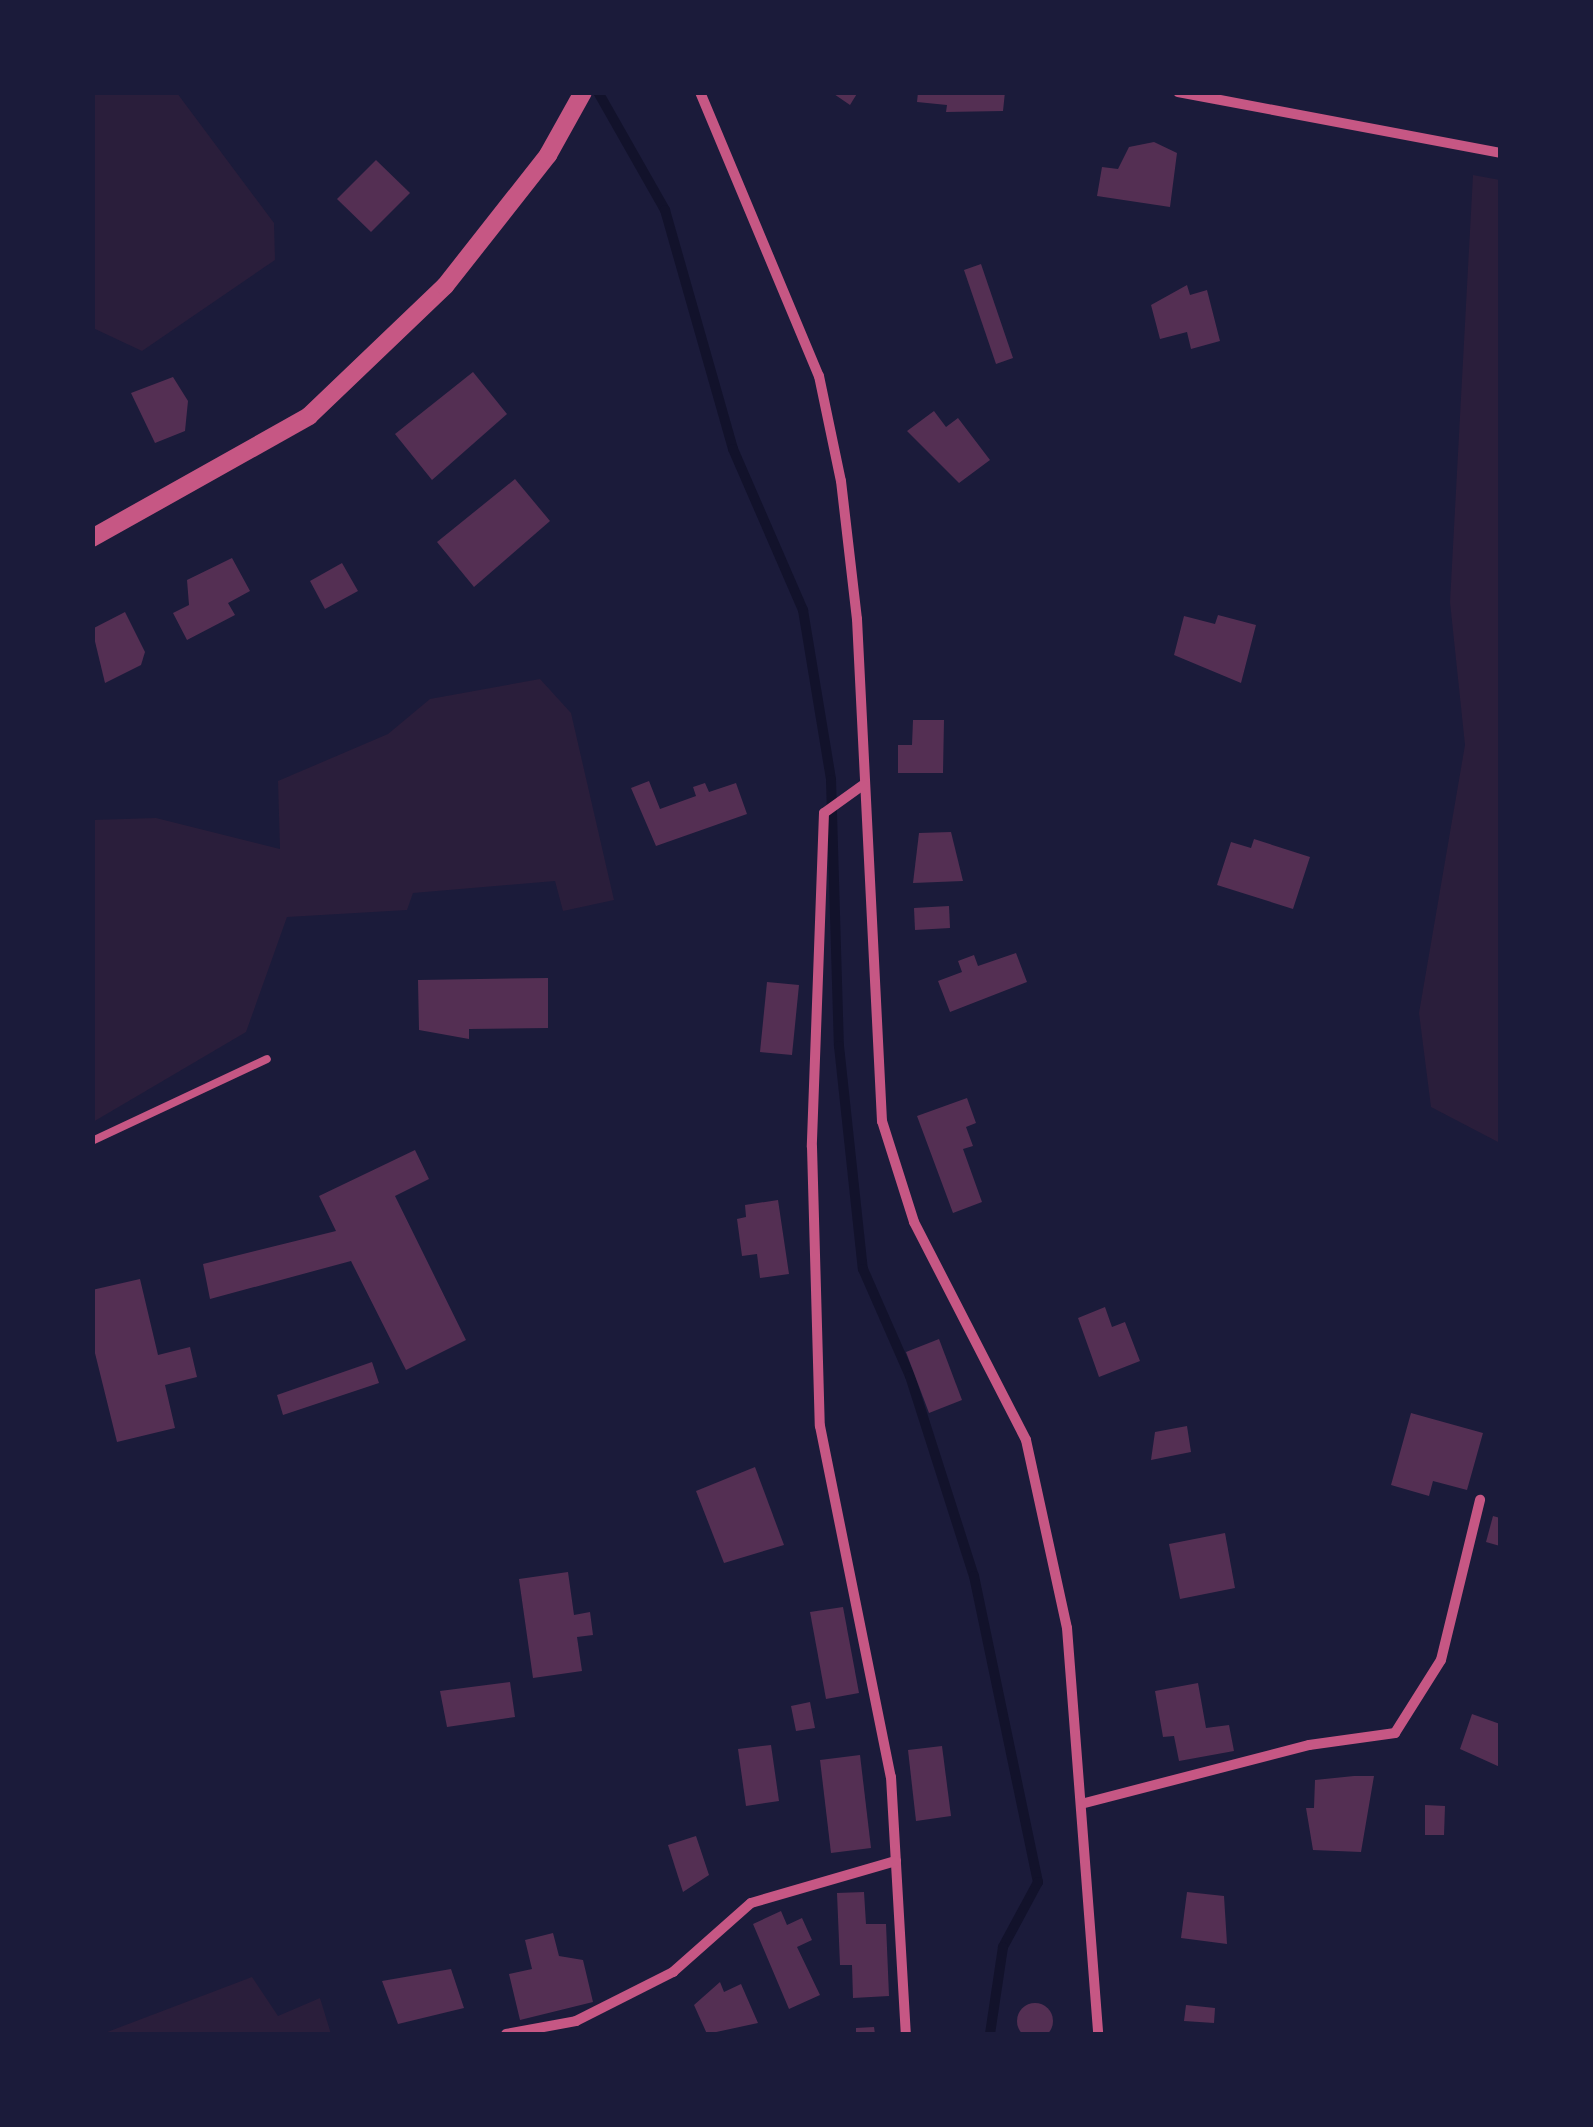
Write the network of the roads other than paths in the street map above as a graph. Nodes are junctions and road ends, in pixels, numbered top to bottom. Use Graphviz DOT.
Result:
graph roads {
  1 [pos="583,92"];
  2 [pos="700,92"];
  3 [pos="1178,92"];
  4 [pos="1500,154"];
  5 [pos="92,538"];
  6 [pos="863,785"];
  7 [pos="267,1059"];
  8 [pos="92,1142"];
  9 [pos="1480,1500"];
  10 [pos="1081,1804"];
  11 [pos="896,1861"];
  12 [pos="506,2034"];
  13 [pos="906,2034"];
  14 [pos="1098,2034"];
  1 -- 5 [label="street"];
  2 -- 6 [label="street"];
  3 -- 4 [label="street"];
  6 -- 10 [label="street"];
  6 -- 11 [label="street"];
  7 -- 8 [label="lane"];
  9 -- 10 [label="street"];
  10 -- 14 [label="street"];
  11 -- 12 [label="street"];
  11 -- 13 [label="street"];
}
